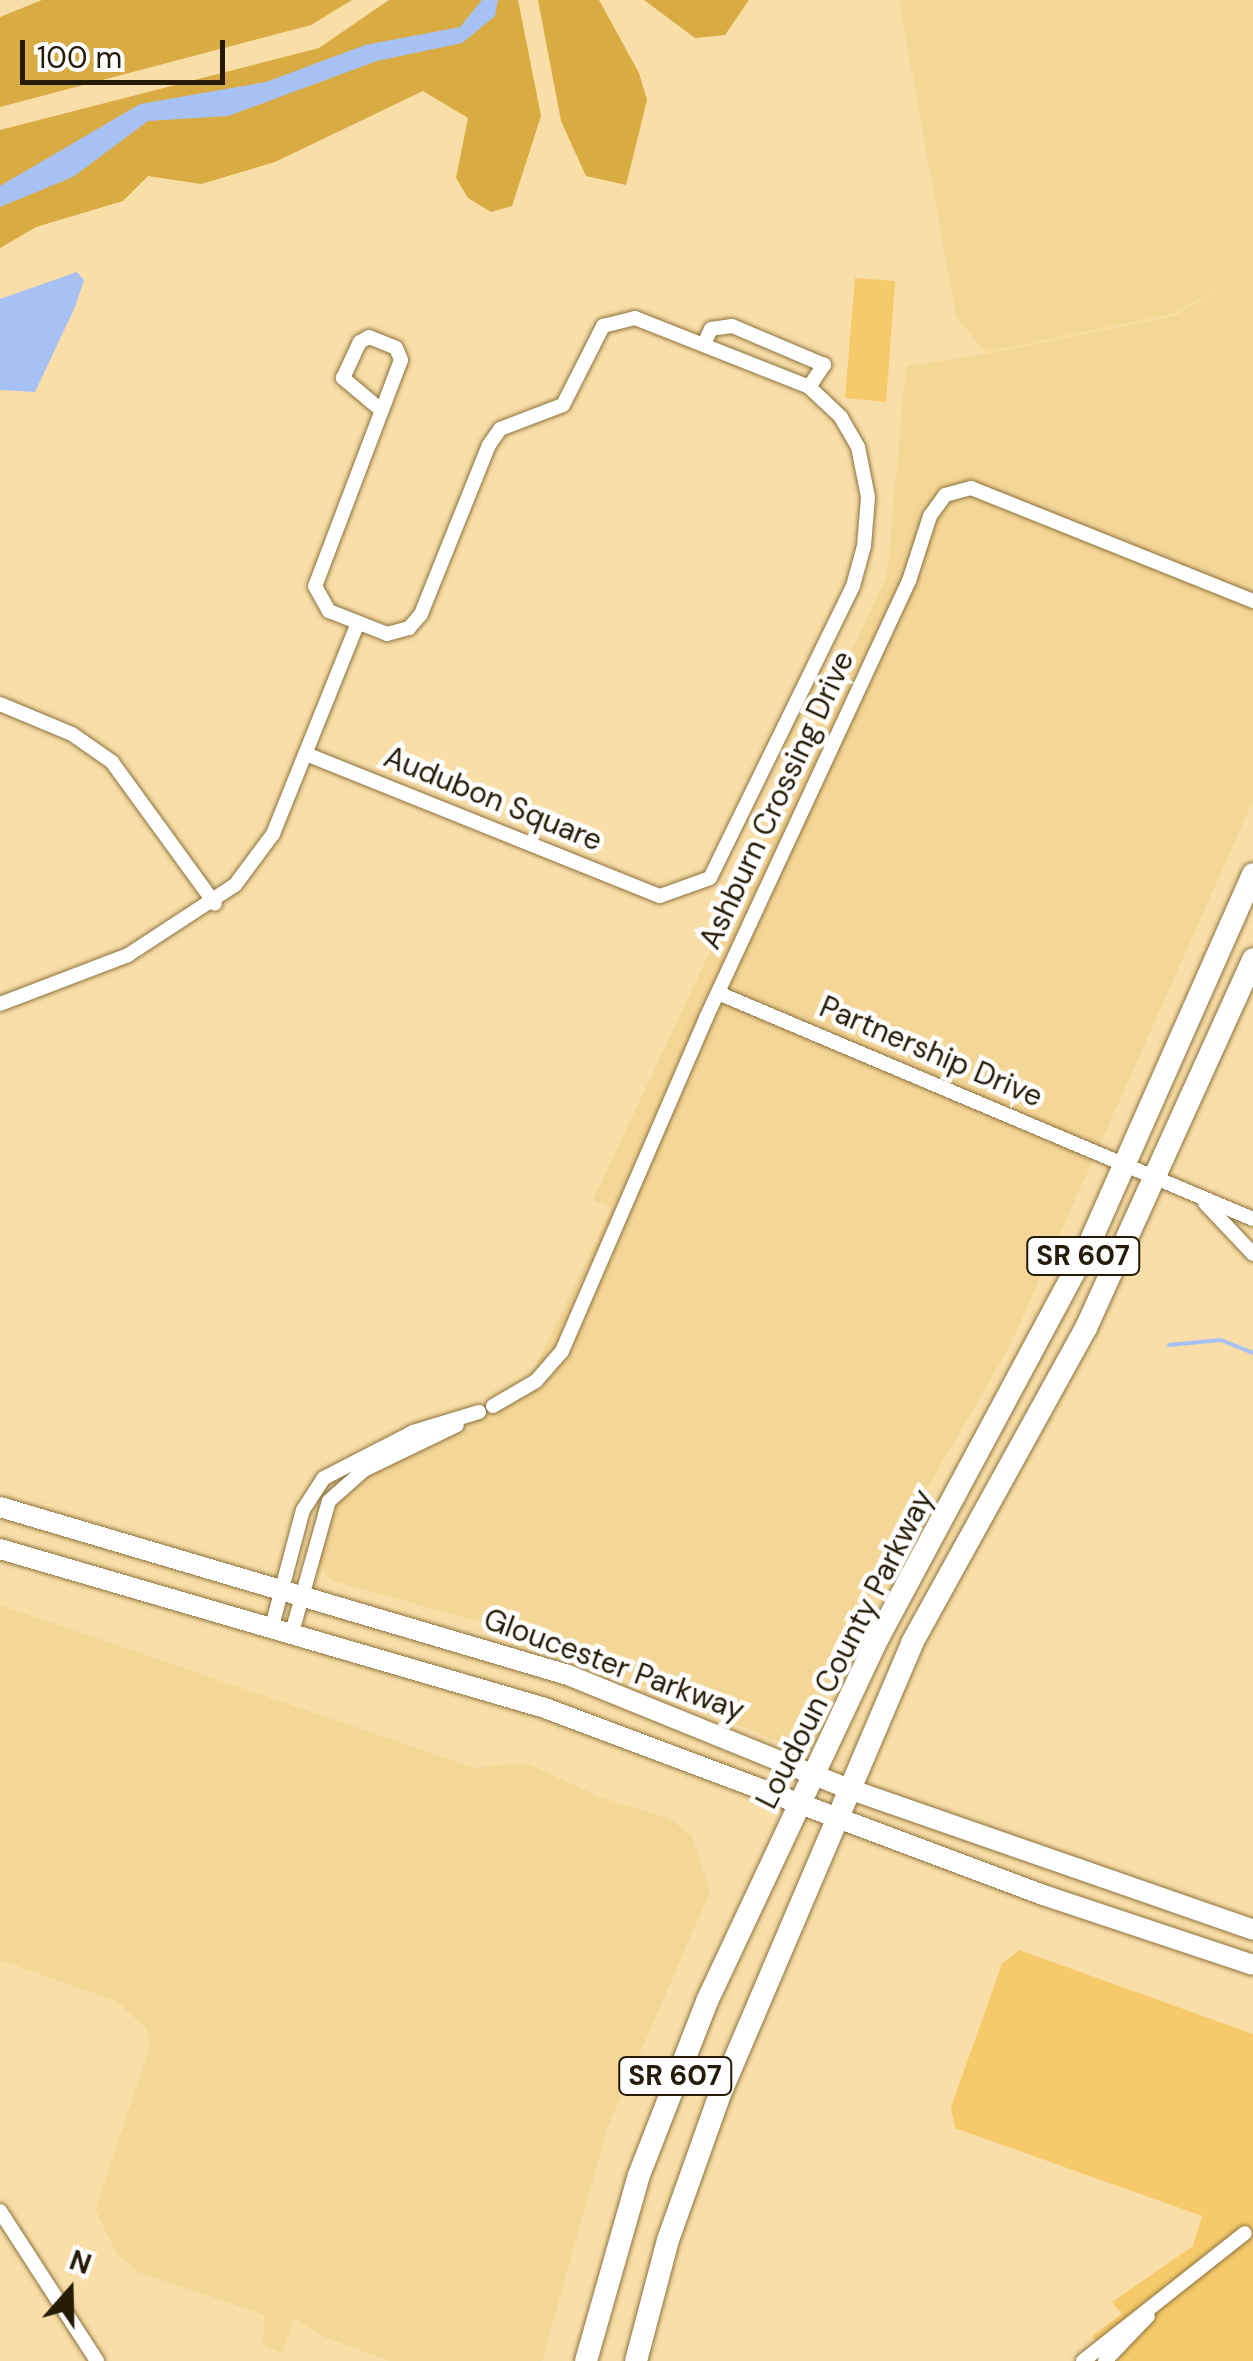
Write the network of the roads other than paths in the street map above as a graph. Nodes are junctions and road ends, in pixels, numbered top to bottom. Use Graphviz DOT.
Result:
graph roads {
  1 [pos="704,344"];
  2 [pos="809,387"];
  3 [pos="381,410"];
  4 [pos="1253,601"];
  5 [pos="357,625"];
  6 [pos="0,704"];
  7 [pos="306,754"];
  8 [pos="1253,874"];
  9 [pos="215,904"];
  10 [pos="1253,959"];
  11 [pos="718,993"];
  12 [pos="0,1004"];
  13 [pos="1123,1162"];
  14 [pos="1155,1176"];
  15 [pos="1201,1199"];
  16 [pos="1253,1219"];
  17 [pos="1253,1254"];
  18 [pos="493,1406"];
  19 [pos="0,1507"];
  20 [pos="0,1549"];
  21 [pos="291,1592"];
  22 [pos="281,1633"];
  23 [pos="816,1775"];
  24 [pos="850,1788"];
  25 [pos="802,1804"];
  26 [pos="836,1818"];
  27 [pos="1253,1930"];
  28 [pos="1253,1965"];
  29 [pos="0,2211"];
  30 [pos="1245,2233"];
  31 [pos="1152,2311"];
  32 [pos="96,2361"];
  33 [pos="586,2361"];
  34 [pos="636,2361"];
  35 [pos="1083,2361"];
  36 [pos="1105,2361"];
  1 -- 2 [label="street"];
  1 -- 2 [label="street"];
  1 -- 5 [label="street"];
  2 -- 7 [label="street, Audubon Square"];
  3 -- 3 [label="street"];
  3 -- 5 [label="street"];
  4 -- 11 [label="street, Ashburn Crossing Drive"];
  5 -- 7 [label="street"];
  6 -- 9 [label="street"];
  7 -- 9 [label="street"];
  8 -- 13 [label="main road, Loudoun County Parkway / SR 607"];
  9 -- 12 [label="street"];
  10 -- 14 [label="main road, Loudoun County Parkway / SR 607"];
  11 -- 13 [label="street, Partnership Drive"];
  11 -- 18 [label="street, Ashburn Crossing Drive"];
  13 -- 14 [label="street, Partnership Drive"];
  13 -- 23 [label="main road, Loudoun County Parkway / SR 607"];
  14 -- 15 [label="street, Partnership Drive"];
  14 -- 24 [label="main road, Loudoun County Parkway / SR 607"];
  15 -- 16 [label="street"];
  15 -- 17 [label="street"];
  19 -- 21 [label="main road, Gloucester Parkway"];
  20 -- 22 [label="main road"];
  21 -- 21 [label="street"];
  21 -- 22 [label="street"];
  21 -- 23 [label="main road, Gloucester Parkway"];
  22 -- 25 [label="main road"];
  23 -- 24 [label="main road, Gloucester Parkway"];
  23 -- 25 [label="main road, Loudoun County Parkway / SR 607"];
  24 -- 26 [label="main road, Loudoun County Parkway / SR 607"];
  24 -- 27 [label="main road, Gloucester Parkway"];
  25 -- 26 [label="main road"];
  25 -- 33 [label="main road, Loudoun County Parkway / SR 607"];
  26 -- 28 [label="main road"];
  26 -- 34 [label="main road, Loudoun County Parkway / SR 607"];
  29 -- 32 [label="street"];
  30 -- 31 [label="street"];
  31 -- 35 [label="street"];
  31 -- 36 [label="street"];
}
